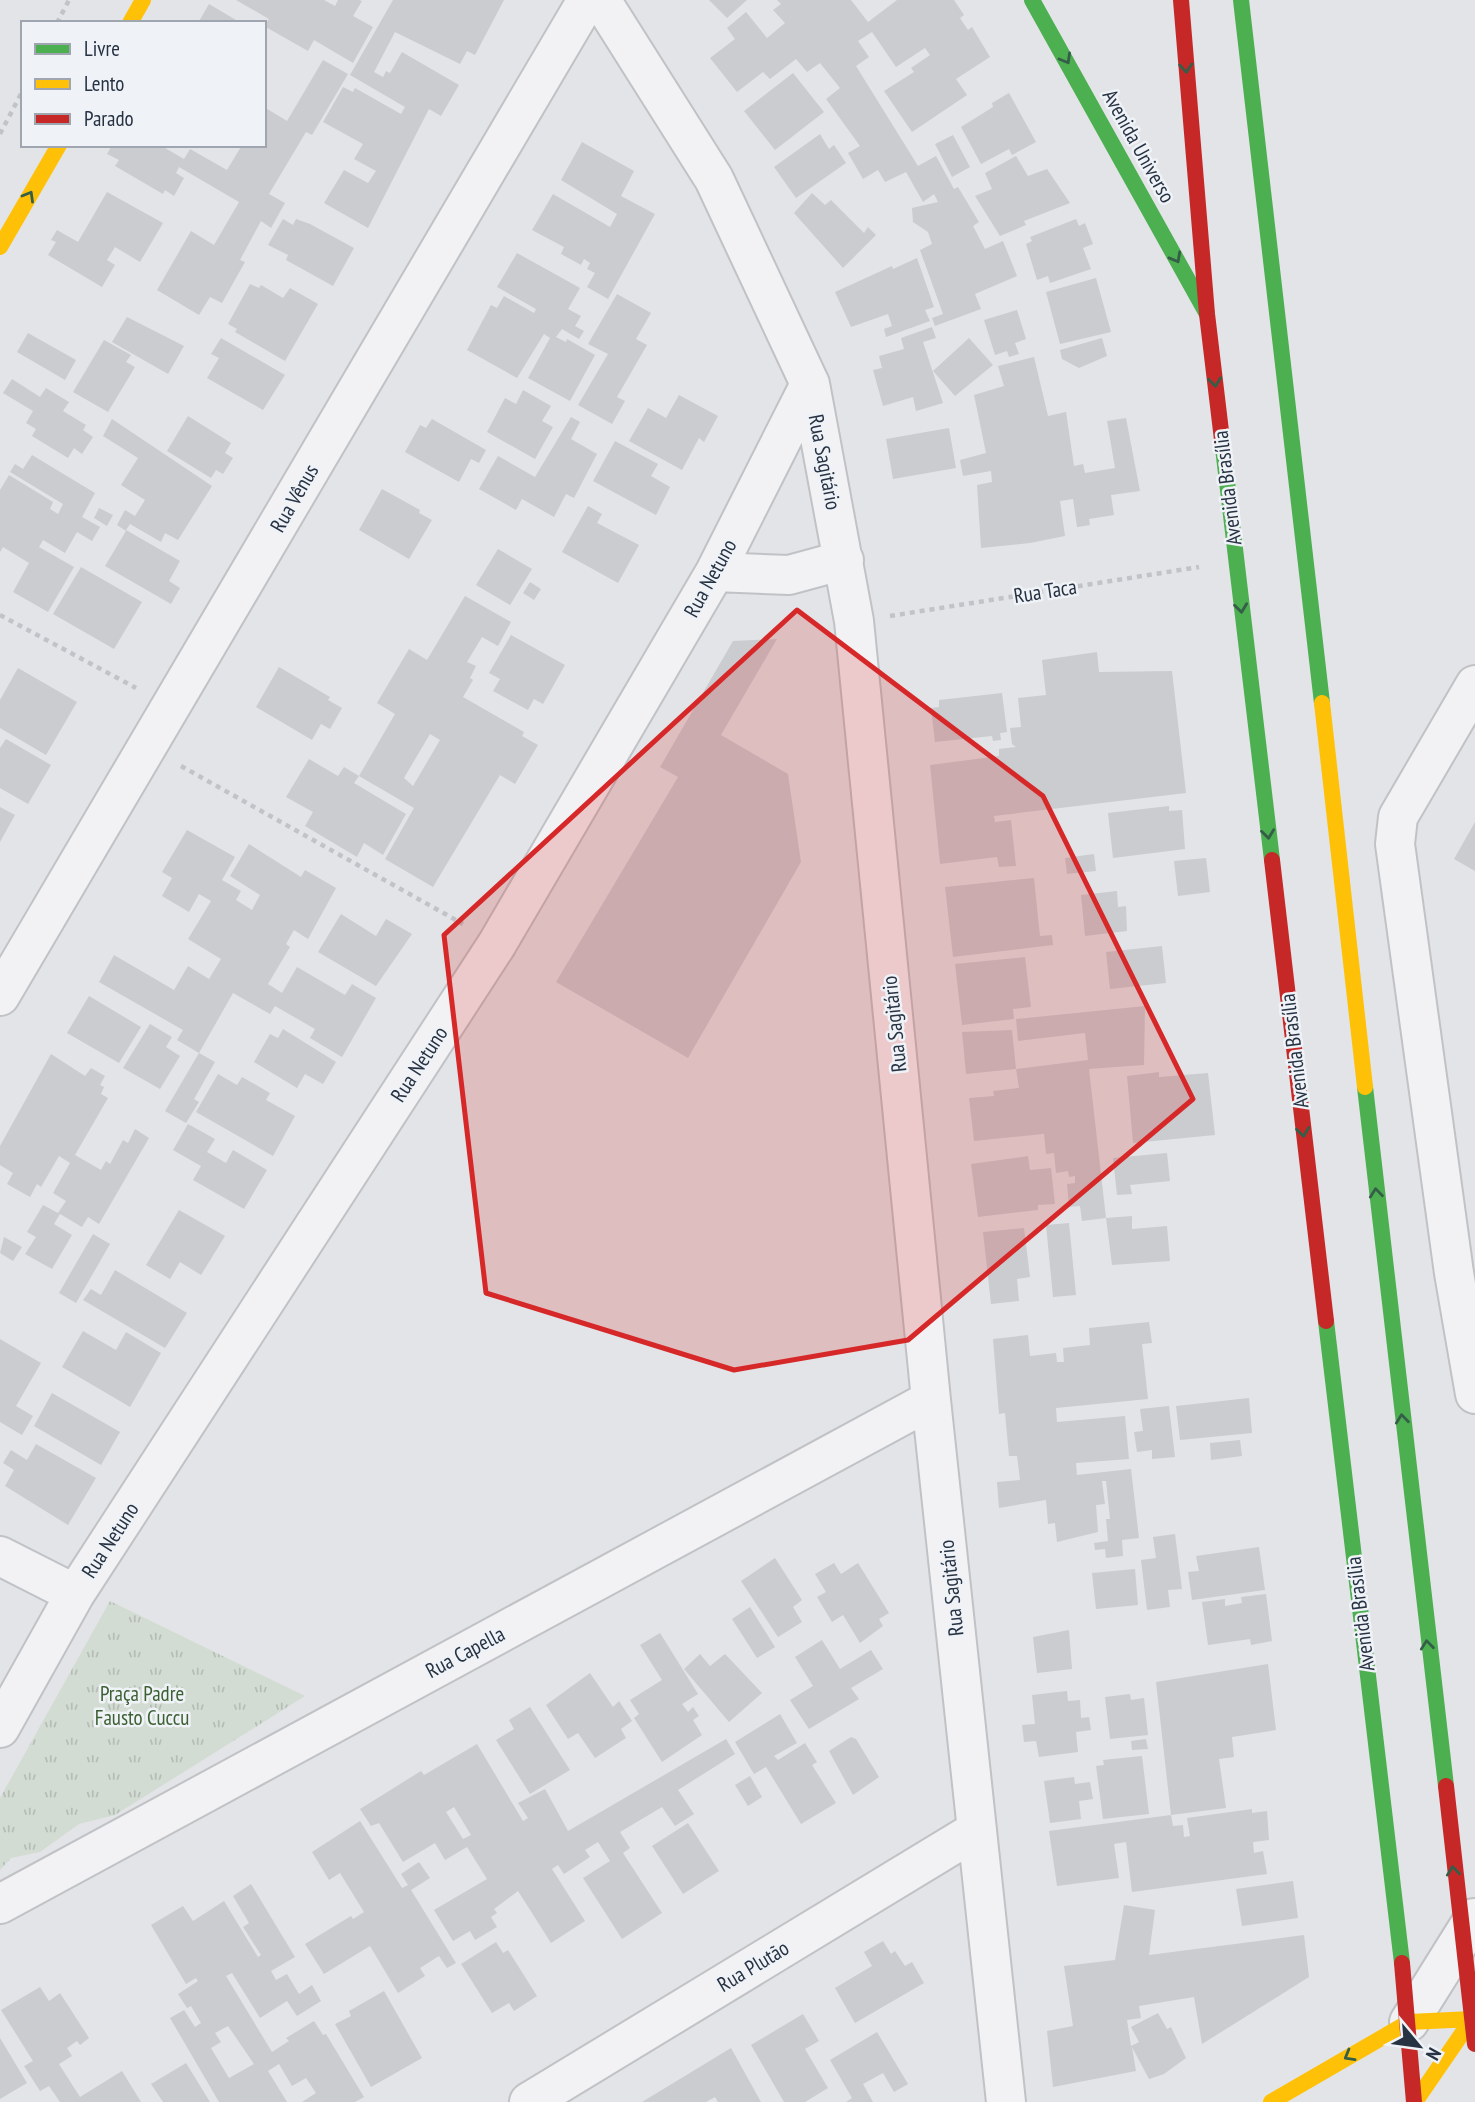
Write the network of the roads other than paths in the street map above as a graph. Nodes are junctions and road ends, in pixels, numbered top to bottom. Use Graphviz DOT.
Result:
graph roads {
  1 [pos="143,0"];
  2 [pos="587,0"];
  3 [pos="601,0"];
  4 [pos="1032,0"];
  5 [pos="1181,0"];
  6 [pos="1241,0"];
  7 [pos="131,21"];
  8 [pos="58,147"];
  9 [pos="0,247"];
  10 [pos="1207,314"];
  11 [pos="810,384"];
  12 [pos="844,560"];
  13 [pos="715,572"];
  14 [pos="1475,685"];
  15 [pos="0,996"];
  16 [pos="1475,1238"];
  17 [pos="1454,1273"];
  18 [pos="1475,1394"];
  19 [pos="931,1401"];
  20 [pos="0,1556"];
  21 [pos="75,1594"];
  22 [pos="0,1728"];
  23 [pos="977,1830"];
  24 [pos="0,1904"];
  25 [pos="1468,1927"];
  26 [pos="1474,2019"];
  27 [pos="1409,2022"];
  28 [pos="1475,2044"];
  29 [pos="529,2102"];
  30 [pos="1006,2102"];
  31 [pos="1271,2102"];
  32 [pos="1415,2102"];
  1 -- 7 [label="main road"];
  2 -- 15 [label="street, Rua Vênus"];
  3 -- 11 [label="street, Rua Sagitário"];
  4 -- 10 [label="main road, Avenida Universo, one-way"];
  5 -- 10 [label="main road, Avenida Brasília, one-way"];
  25 -- 6 [label="main road, one-way"];
  9 -- 8 [label="main road, one-way"];
  10 -- 27 [label="main road, Avenida Brasília, one-way"];
  11 -- 12 [label="street, Rua Sagitário"];
  11 -- 13 [label="street, Rua Netuno"];
  12 -- 13 [label="street"];
  12 -- 19 [label="street, Rua Sagitário"];
  13 -- 21 [label="street, Rua Netuno"];
  14 -- 17 [label="street"];
  16 -- 17 [label="street"];
  17 -- 18 [label="street"];
  19 -- 23 [label="street, Rua Sagitário"];
  19 -- 24 [label="street, Rua Capella"];
  20 -- 21 [label="street"];
  21 -- 22 [label="street, Rua Netuno"];
  23 -- 29 [label="street, Rua Plutão"];
  23 -- 30 [label="street, Rua Sagitário"];
  25 -- 26 [label="main road"];
  25 -- 27 [label="street"];
  26 -- 27 [label="main road"];
  26 -- 28 [label="main road"];
  26 -- 32 [label="main road"];
  27 -- 31 [label="main road, one-way"];
  27 -- 32 [label="main road, Avenida Brasília"];
}
